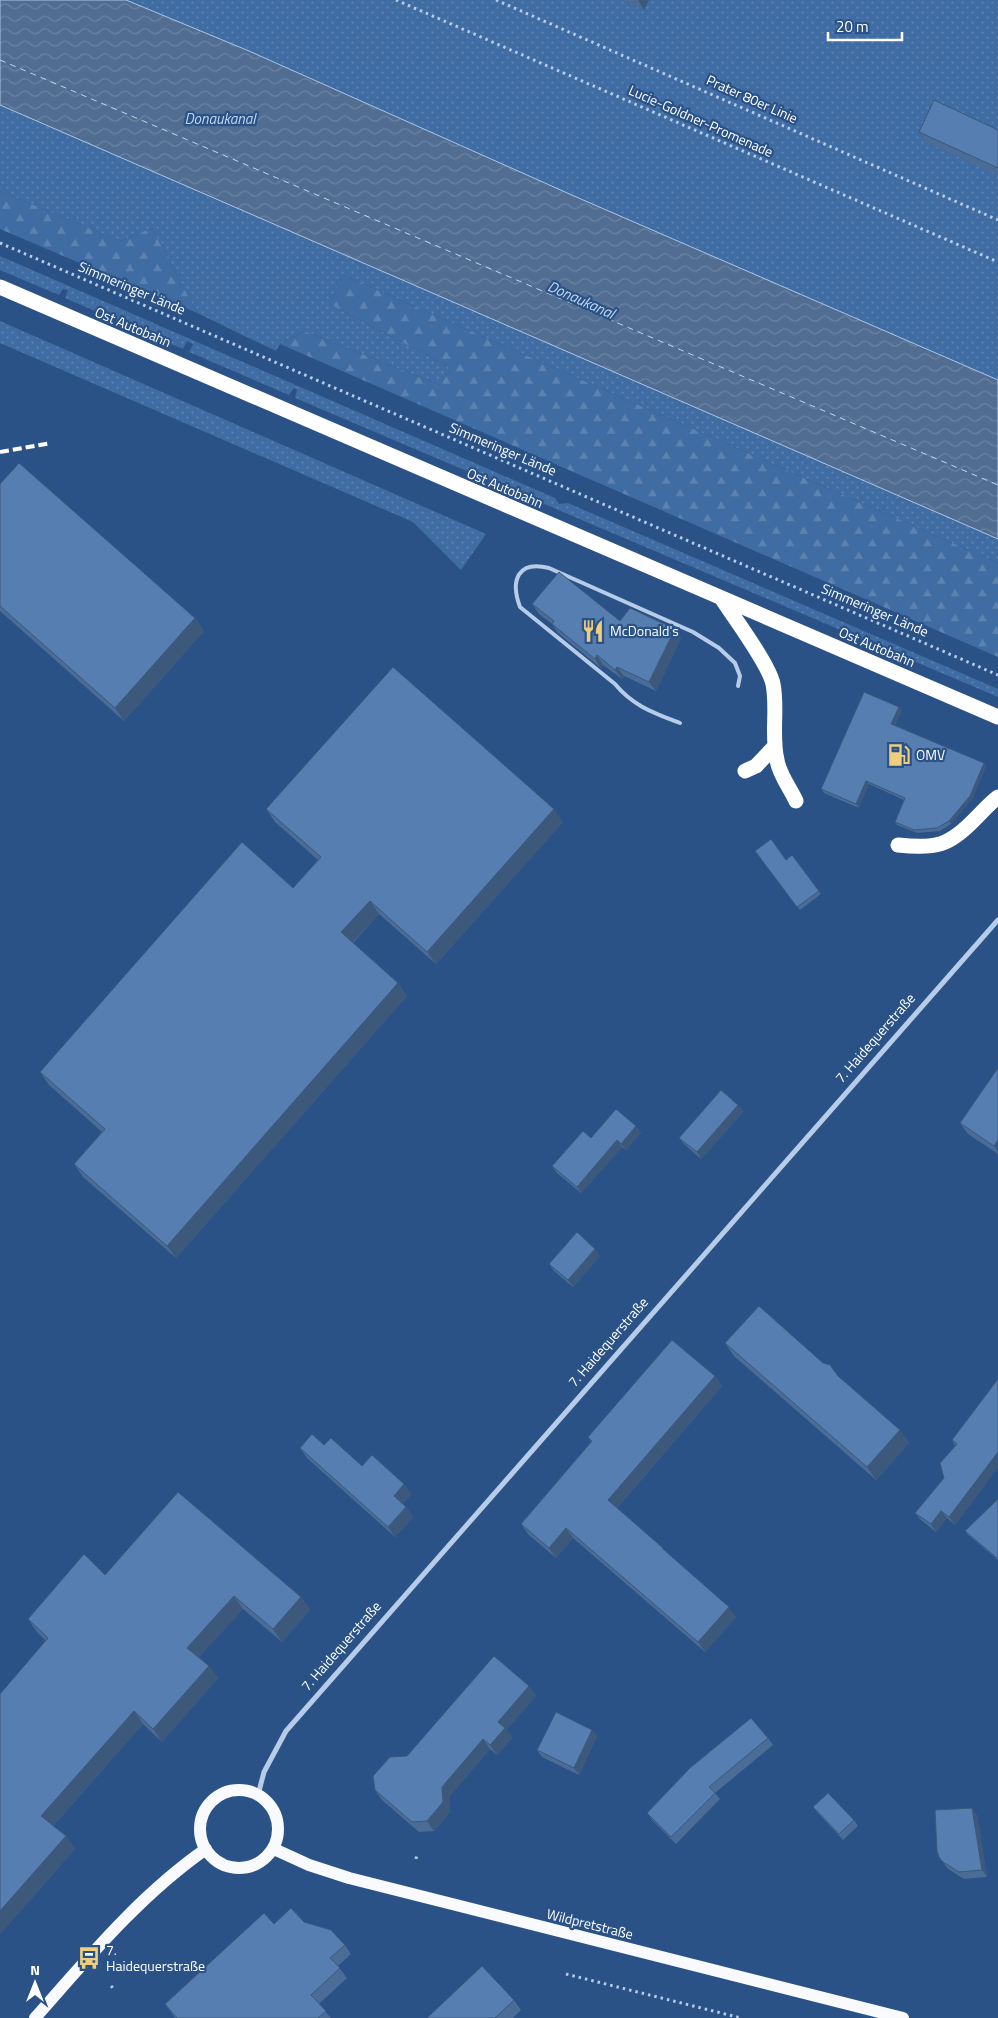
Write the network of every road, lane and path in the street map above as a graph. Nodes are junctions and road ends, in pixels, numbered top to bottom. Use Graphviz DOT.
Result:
graph roads {
  1 [pos="396,0"];
  2 [pos="496,0"];
  3 [pos="998,220"];
  4 [pos="0,243"];
  5 [pos="998,262"];
  6 [pos="0,287"];
  7 [pos="722,599"];
  8 [pos="998,675"];
  9 [pos="738,686"];
  10 [pos="998,717"];
  11 [pos="680,723"];
  12 [pos="775,746"];
  13 [pos="745,771"];
  14 [pos="998,796"];
  15 [pos="796,801"];
  16 [pos="898,845"];
  17 [pos="998,920"];
  18 [pos="258,1794"];
  19 [pos="274,1848"];
  20 [pos="206,1849"];
  21 [pos="417,1854"];
  22 [pos="416,1859"];
  23 [pos="566,1974"];
  24 [pos="35,2018"];
  25 [pos="741,2018"];
  26 [pos="904,2018"];
  1 -- 5 [label="path, Lucie-Goldner-Promenade"];
  2 -- 3 [label="path, Prater 80er Linie"];
  4 -- 8 [label="path, Simmeringer Lände"];
  6 -- 7 [label="highway, Ost Autobahn"];
  7 -- 10 [label="highway, Ost Autobahn"];
  7 -- 12 [label="highway"];
  9 -- 11 [label="lane"];
  12 -- 13 [label="highway"];
  12 -- 15 [label="highway"];
  14 -- 16 [label="highway"];
  17 -- 18 [label="street, 7. Haidequerstraße"];
  18 -- 19 [label="main road"];
  18 -- 20 [label="main road"];
  19 -- 20 [label="main road"];
  19 -- 26 [label="main road, Wildpretstraße"];
  20 -- 24 [label="main road"];
  21 -- 22 [label="path"];
  23 -- 25 [label="path"];
}
